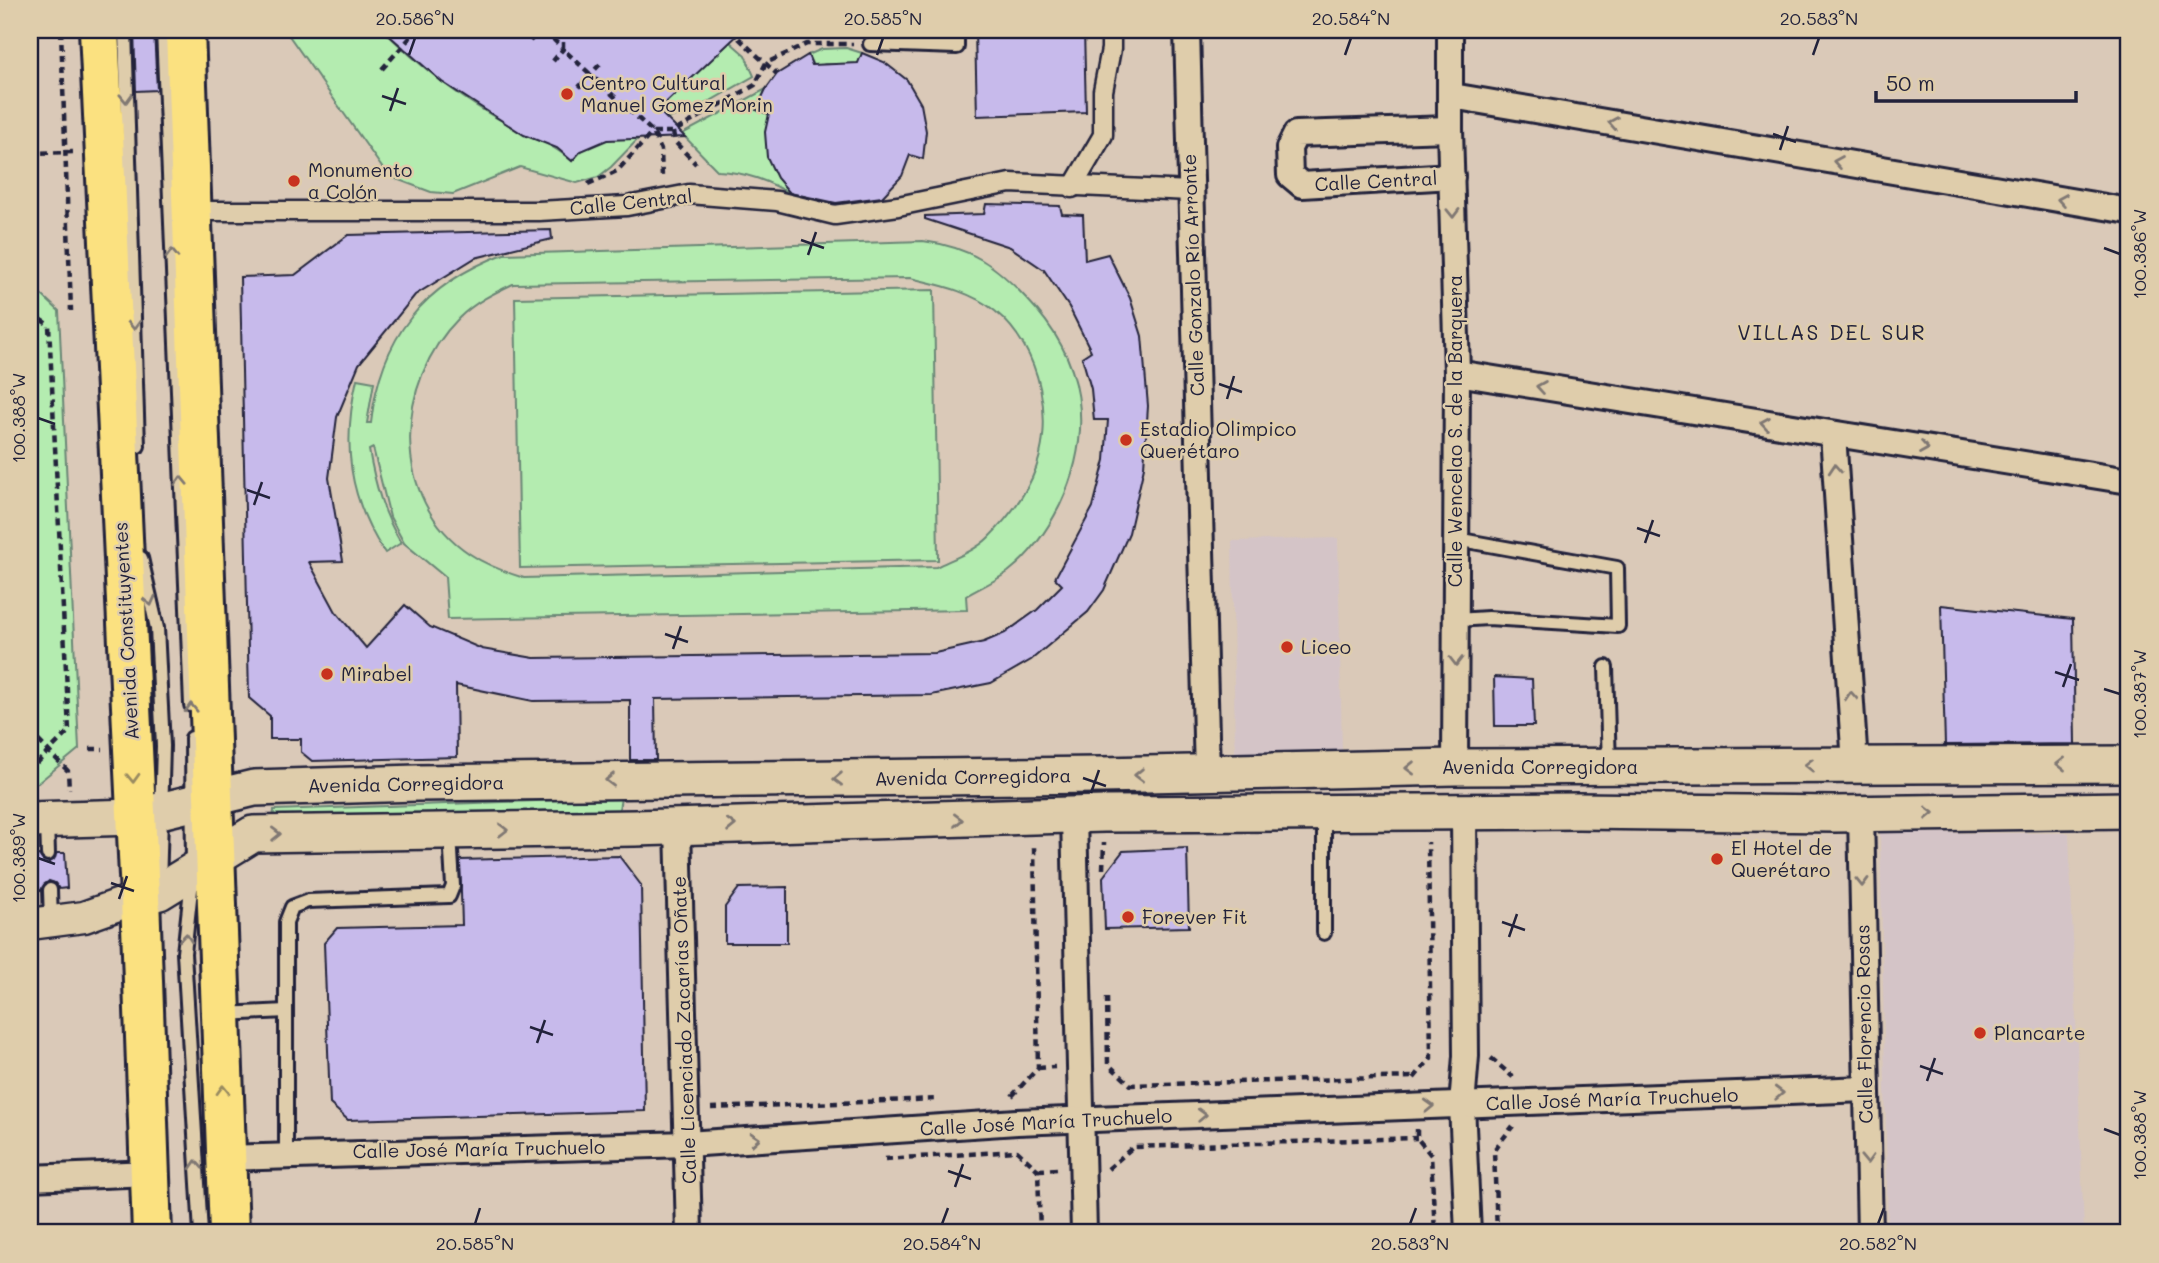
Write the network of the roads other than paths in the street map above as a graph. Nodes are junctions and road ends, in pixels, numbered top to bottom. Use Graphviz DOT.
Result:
graph roads {
  1 [pos="99,30"];
  2 [pos="125,30"];
  3 [pos="163,30"];
  4 [pos="185,30"];
  5 [pos="957,30"];
  6 [pos="1111,30"];
  7 [pos="1187,30"];
  8 [pos="1450,30"];
  9 [pos="870,44"];
  10 [pos="1452,96"];
  11 [pos="1450,129"];
  12 [pos="1452,176"];
  13 [pos="1072,188"];
  14 [pos="1191,191"];
  15 [pos="191,211"];
  16 [pos="2129,211"];
  17 [pos="1457,373"];
  18 [pos="1833,433"];
  19 [pos="138,454"];
  20 [pos="2129,481"];
  21 [pos="1456,539"];
  22 [pos="141,551"];
  23 [pos="1456,620"];
  24 [pos="1606,667"];
  25 [pos="191,717"];
  26 [pos="191,731"];
  27 [pos="1856,764"];
  28 [pos="2129,764"];
  29 [pos="1609,766"];
  30 [pos="1455,767"];
  31 [pos="1207,773"];
  32 [pos="175,806"];
  33 [pos="2129,810"];
  34 [pos="1324,813"];
  35 [pos="1464,814"];
  36 [pos="1861,814"];
  37 [pos="1089,816"];
  38 [pos="678,827"];
  39 [pos="450,830"];
  40 [pos="41,832"];
  41 [pos="204,865"];
  42 [pos="50,890"];
  43 [pos="152,898"];
  44 [pos="41,923"];
  45 [pos="1324,933"];
  46 [pos="286,1012"];
  47 [pos="220,1014"];
  48 [pos="1866,1089"];
  49 [pos="1462,1105"];
  50 [pos="1082,1119"];
  51 [pos="687,1144"];
  52 [pos="286,1154"];
  53 [pos="226,1158"];
  54 [pos="150,1173"];
  55 [pos="30,1178"];
  56 [pos="152,1233"];
  57 [pos="201,1233"];
  58 [pos="229,1233"];
  59 [pos="689,1233"];
  60 [pos="1084,1233"];
  61 [pos="1468,1233"];
  62 [pos="1870,1233"];
  1 -- 32 [label="main road, Avenida Constituyentes, one-way"];
  2 -- 19 [label="lane, one-way"];
  25 -- 3 [label="lane, one-way"];
  4 -- 15 [label="main road, Avenida Constituyentes"];
  5 -- 9 [label="lane"];
  6 -- 13 [label="street"];
  7 -- 14 [label="street, Calle Gonzalo Río Arronte"];
  8 -- 10 [label="street, Calle Wencelao S. de la Barquera"];
  10 -- 11 [label="street, Calle Wencelao S. de la Barquera"];
  16 -- 10 [label="street, one-way"];
  11 -- 12 [label="street, Calle Wencelao S. de la Barquera"];
  11 -- 12 [label="street, Calle Central"];
  12 -- 17 [label="street, Calle Wencelao S. de la Barquera, one-way"];
  13 -- 14 [label="street, Calle Central"];
  13 -- 15 [label="street, Calle Central"];
  14 -- 31 [label="street, Calle Gonzalo Río Arronte"];
  15 -- 32 [label="main road, Avenida Constituyentes"];
  18 -- 17 [label="street, one-way"];
  17 -- 21 [label="street, Calle Wencelao S. de la Barquera"];
  18 -- 20 [label="street, one-way"];
  27 -- 18 [label="street, one-way"];
  21 -- 23 [label="street, Calle Wencelao S. de la Barquera"];
  21 -- 23 [label="lane"];
  22 -- 32 [label="lane, one-way"];
  23 -- 30 [label="street, Calle Wencelao S. de la Barquera, one-way"];
  24 -- 29 [label="lane"];
  26 -- 32 [label="lane"];
  28 -- 27 [label="main road, Avenida Corregidora, one-way"];
  27 -- 29 [label="main road, Avenida Corregidora, one-way"];
  29 -- 30 [label="main road, Avenida Corregidora"];
  30 -- 31 [label="main road, Avenida Corregidora, one-way"];
  31 -- 32 [label="main road, Avenida Corregidora, one-way"];
  32 -- 40 [label="main road, Avenida Corregidora"];
  32 -- 41 [label="main road, Avenida Constituyentes"];
  32 -- 43 [label="main road, Avenida Constituyentes"];
  36 -- 33 [label="main road, one-way"];
  34 -- 35 [label="main road"];
  34 -- 37 [label="main road"];
  34 -- 45 [label="lane"];
  35 -- 36 [label="main road"];
  35 -- 49 [label="street"];
  36 -- 48 [label="street, Calle Florencio Rosas, one-way"];
  38 -- 37 [label="main road, one-way"];
  37 -- 50 [label="street"];
  39 -- 38 [label="main road, one-way"];
  38 -- 51 [label="street, Calle Licenciado Zacarías Oñate"];
  41 -- 39 [label="main road, one-way"];
  39 -- 46 [label="lane"];
  41 -- 43 [label="main road"];
  41 -- 47 [label="main road, Avenida Constituyentes"];
  57 -- 41 [label="lane, one-way"];
  42 -- 44 [label="lane"];
  43 -- 44 [label="street"];
  43 -- 54 [label="main road, Avenida Constituyentes"];
  46 -- 47 [label="lane"];
  46 -- 52 [label="lane"];
  53 -- 47 [label="main road, Avenida Constituyentes, one-way"];
  49 -- 48 [label="street, Calle José María Truchuelo, one-way"];
  48 -- 62 [label="street, Calle Florencio Rosas, one-way"];
  50 -- 49 [label="street, Calle José María Truchuelo, one-way"];
  49 -- 61 [label="street"];
  51 -- 50 [label="street, Calle José María Truchuelo, one-way"];
  50 -- 60 [label="street"];
  51 -- 52 [label="street, Calle José María Truchuelo"];
  51 -- 59 [label="street, Calle Licenciado Zacarías Oñate"];
  52 -- 53 [label="street, Calle José María Truchuelo"];
  53 -- 58 [label="main road, Avenida Constituyentes"];
  54 -- 55 [label="street"];
  54 -- 56 [label="main road, Avenida Constituyentes"];
}
